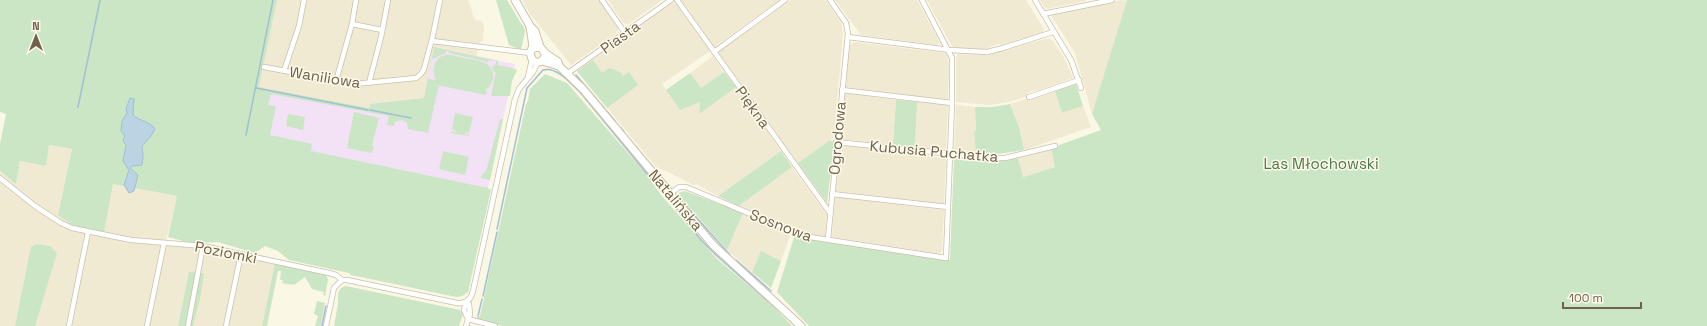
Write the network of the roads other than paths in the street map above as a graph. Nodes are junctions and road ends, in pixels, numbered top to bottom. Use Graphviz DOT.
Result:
graph roads {
  1 [pos="304,0"];
  2 [pos="356,0"];
  3 [pos="388,0"];
  4 [pos="440,0"];
  5 [pos="515,0"];
  6 [pos="602,0"];
  7 [pos="671,0"];
  8 [pos="677,0"];
  9 [pos="785,0"];
  10 [pos="830,0"];
  11 [pos="922,0"];
  12 [pos="1035,0"];
  13 [pos="1112,0"];
  14 [pos="1087,2"];
  15 [pos="1044,14"];
  16 [pos="352,24"];
  17 [pos="382,30"];
  18 [pos="1054,32"];
  19 [pos="625,33"];
  20 [pos="848,37"];
  21 [pos="432,41"];
  22 [pos="950,50"];
  23 [pos="714,52"];
  24 [pos="536,55"];
  25 [pos="559,66"];
  26 [pos="264,67"];
  27 [pos="284,71"];
  28 [pos="568,73"];
  29 [pos="1078,80"];
  30 [pos="336,81"];
  31 [pos="369,83"];
  32 [pos="1081,88"];
  33 [pos="842,90"];
  34 [pos="1029,97"];
  35 [pos="952,103"];
  36 [pos="836,142"];
  37 [pos="1055,146"];
  38 [pos="949,154"];
  39 [pos="0,178"];
  40 [pos="670,194"];
  41 [pos="832,194"];
  42 [pos="948,207"];
  43 [pos="830,213"];
  44 [pos="88,232"];
  45 [pos="828,239"];
  46 [pos="164,243"];
  47 [pos="204,246"];
  48 [pos="241,254"];
  49 [pos="342,280"];
  50 [pos="464,303"];
  51 [pos="468,319"];
  52 [pos="69,326"];
  53 [pos="147,326"];
  54 [pos="188,326"];
  55 [pos="226,326"];
  56 [pos="326,326"];
  57 [pos="466,326"];
  58 [pos="495,326"];
  59 [pos="801,326"];
  1 -- 27 [label="street"];
  2 -- 16 [label="street"];
  3 -- 17 [label="street"];
  4 -- 21 [label="street, Waniliowa"];
  5 -- 24 [label="main road"];
  6 -- 19 [label="street"];
  7 -- 19 [label="street, Piasta"];
  8 -- 23 [label="street, Piękna"];
  9 -- 23 [label="street"];
  10 -- 20 [label="street"];
  11 -- 22 [label="street"];
  12 -- 15 [label="street"];
  13 -- 14 [label="street"];
  14 -- 15 [label="street"];
  15 -- 18 [label="street"];
  16 -- 17 [label="street"];
  16 -- 30 [label="street"];
  17 -- 31 [label="street"];
  18 -- 22 [label="street"];
  18 -- 29 [label="street"];
  19 -- 28 [label="street, Piasta"];
  20 -- 22 [label="street"];
  20 -- 33 [label="street, Ogrodowa"];
  21 -- 24 [label="street"];
  21 -- 31 [label="street, Waniliowa"];
  22 -- 35 [label="street"];
  23 -- 43 [label="street, Piękna"];
  24 -- 25 [label="main road, Natalińska"];
  24 -- 25 [label="main road, Natalińska"];
  24 -- 50 [label="street"];
  25 -- 28 [label="main road, Natalińska"];
  26 -- 27 [label="street, Waniliowa"];
  27 -- 30 [label="street, Waniliowa"];
  28 -- 40 [label="main road, Natalińska"];
  29 -- 32 [label="street"];
  29 -- 34 [label="street"];
  30 -- 31 [label="street, Waniliowa"];
  33 -- 35 [label="street"];
  33 -- 36 [label="street, Ogrodowa"];
  35 -- 38 [label="street"];
  36 -- 38 [label="street, Kubusia Puchatka"];
  36 -- 41 [label="street, Ogrodowa"];
  37 -- 38 [label="street, Kubusia Puchatka"];
  38 -- 42 [label="street"];
  39 -- 44 [label="street, Poziomki"];
  40 -- 45 [label="street, Sosnowa"];
  40 -- 59 [label="main road, Natalińska"];
  41 -- 42 [label="street"];
  41 -- 43 [label="street, Ogrodowa"];
  42 -- 45 [label="street, Sosnowa"];
  43 -- 45 [label="street, Ogrodowa"];
  44 -- 46 [label="street, Poziomki"];
  44 -- 52 [label="street"];
  46 -- 47 [label="street, Poziomki"];
  46 -- 53 [label="street"];
  47 -- 48 [label="street, Poziomki"];
  47 -- 54 [label="street"];
  48 -- 49 [label="street, Poziomki"];
  48 -- 55 [label="street"];
  49 -- 50 [label="street, Poziomki"];
  49 -- 56 [label="street"];
  50 -- 51 [label="street"];
  51 -- 57 [label="street"];
  51 -- 58 [label="street"];
}
